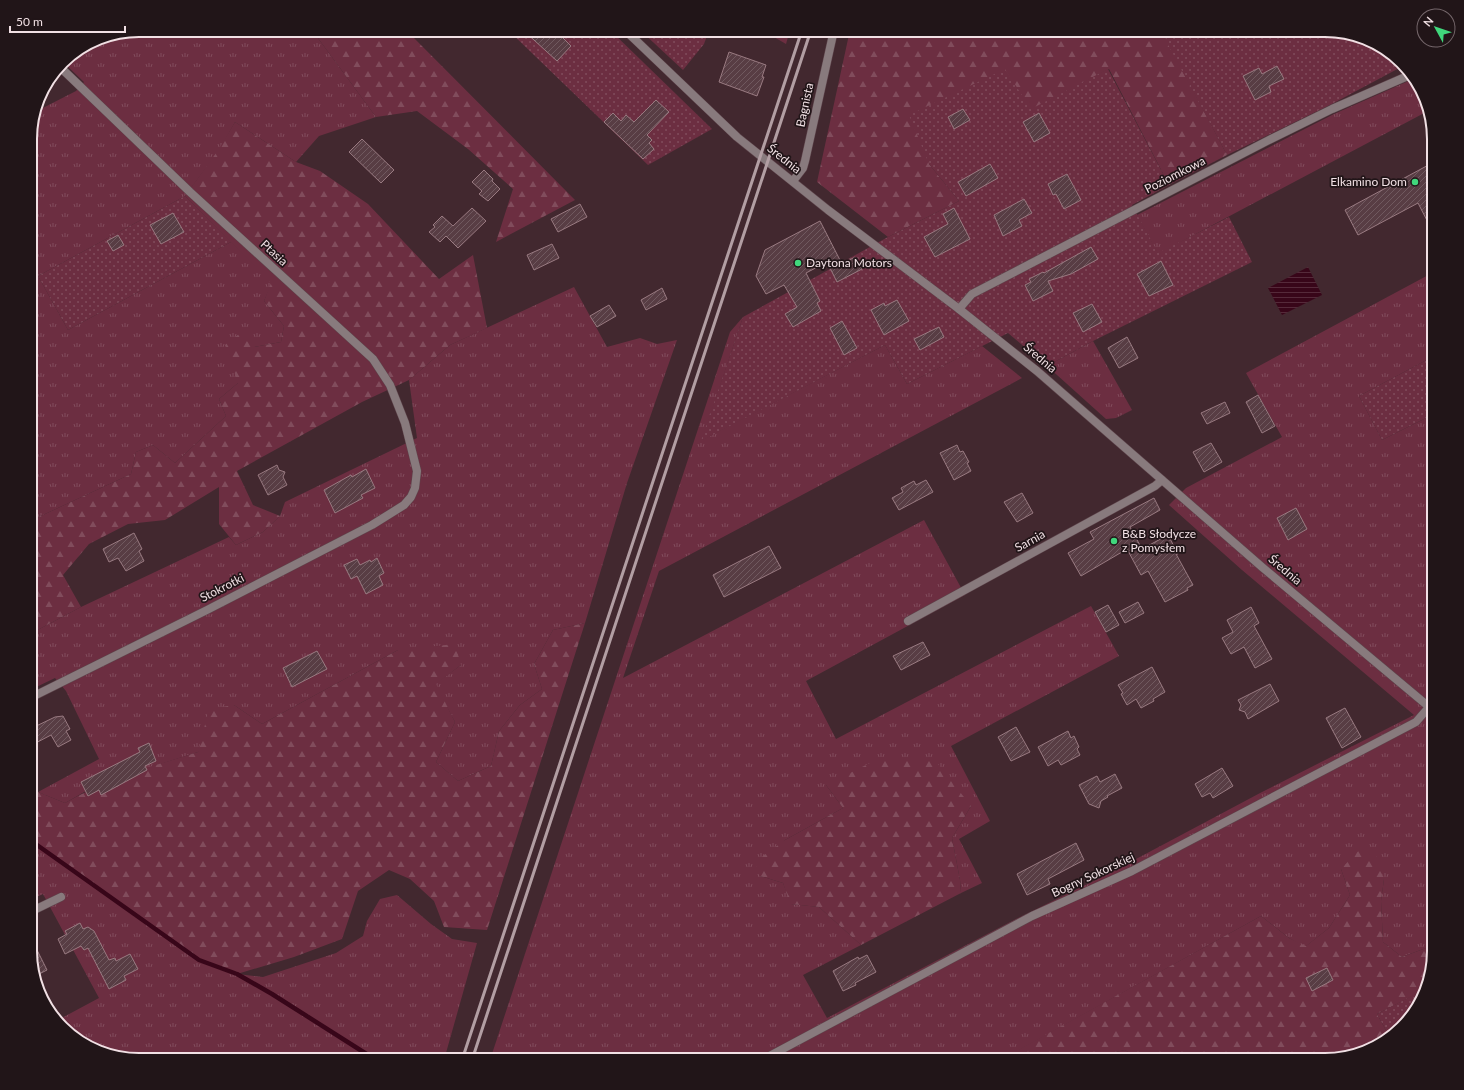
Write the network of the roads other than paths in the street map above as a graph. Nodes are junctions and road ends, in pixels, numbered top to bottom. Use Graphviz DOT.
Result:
graph roads {
  1 [pos="632,37"];
  2 [pos="832,37"];
  3 [pos="64,71"];
  4 [pos="1406,77"];
  5 [pos="793,181"];
  6 [pos="959,309"];
  7 [pos="1162,480"];
  8 [pos="416,488"];
  9 [pos="908,621"];
  10 [pos="37,694"];
  11 [pos="1427,706"];
  12 [pos="1427,712"];
  13 [pos="61,897"];
  14 [pos="37,909"];
  15 [pos="775,1053"];
  1 -- 5 [label="street, Średnia"];
  2 -- 5 [label="street, Bagnista"];
  3 -- 8 [label="street, Ptasia"];
  4 -- 6 [label="street, Poziomkowa"];
  5 -- 6 [label="street, Średnia"];
  6 -- 7 [label="street, Średnia"];
  7 -- 9 [label="street, Sarnia"];
  7 -- 11 [label="street, Średnia"];
  8 -- 10 [label="street, Stokrotki"];
  12 -- 15 [label="street, Bogny Sokorskiej"];
  13 -- 14 [label="street"];
}
